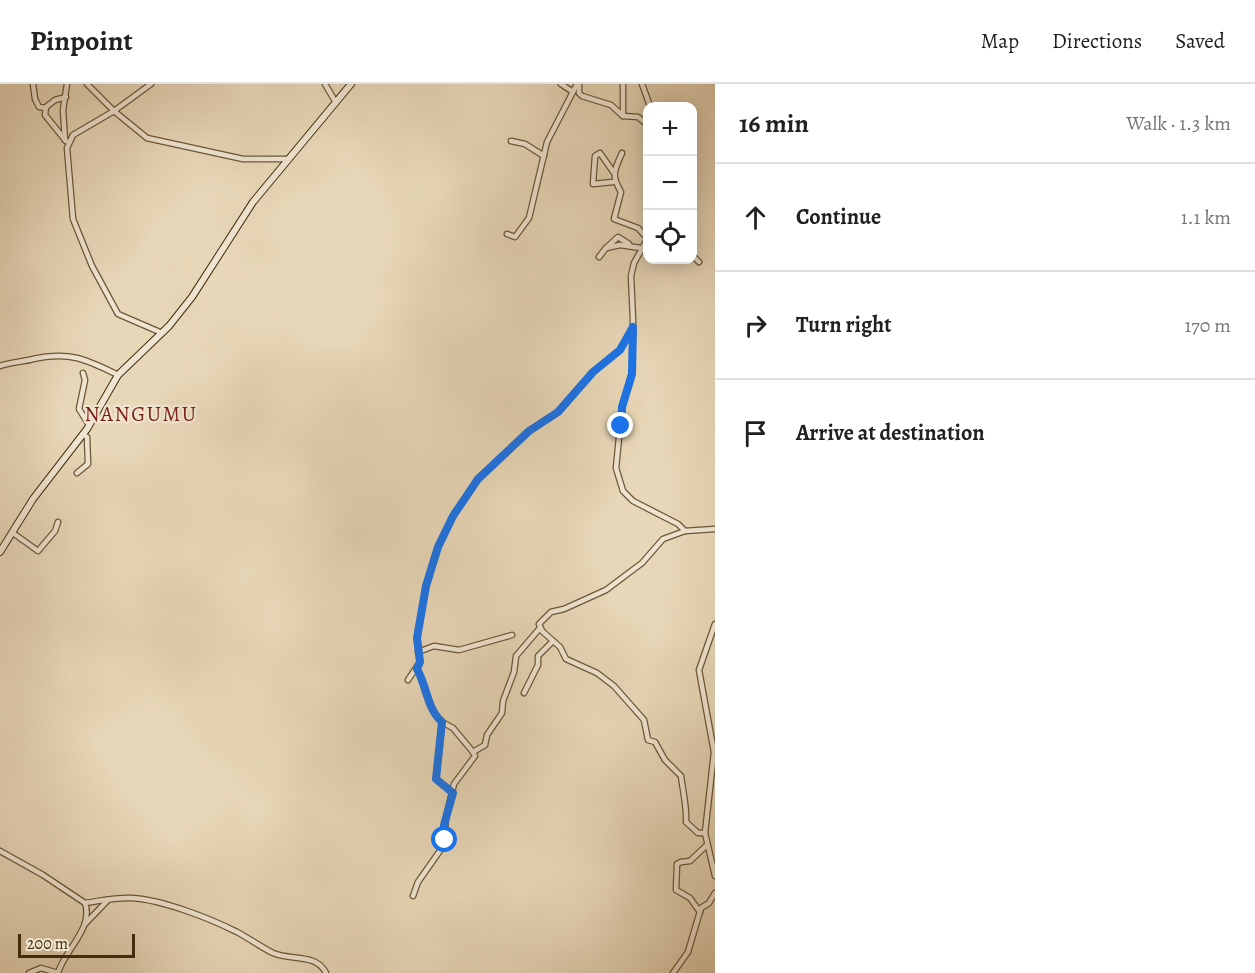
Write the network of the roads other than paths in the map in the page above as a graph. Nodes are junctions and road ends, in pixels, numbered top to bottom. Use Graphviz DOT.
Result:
graph roads {
  1 [pos="33,84"];
  2 [pos="67,84"];
  3 [pos="87,84"];
  4 [pos="151,84"];
  5 [pos="325,84"];
  6 [pos="351,84"];
  7 [pos="561,84"];
  8 [pos="578,84"];
  9 [pos="623,84"];
  10 [pos="642,84"];
  11 [pos="573,92"];
  12 [pos="66,97"];
  13 [pos="335,101"];
  14 [pos="649,102"];
  15 [pos="46,108"];
  16 [pos="114,111"];
  17 [pos="623,116"];
  18 [pos="643,121"];
  19 [pos="511,141"];
  20 [pos="66,144"];
  21 [pos="622,153"];
  22 [pos="544,156"];
  23 [pos="288,159"];
  24 [pos="614,173"];
  25 [pos="613,182"];
  26 [pos="507,234"];
  27 [pos="643,234"];
  28 [pos="643,245"];
  29 [pos="641,248"];
  30 [pos="599,257"];
  31 [pos="697,260"];
  32 [pos="699,262"];
  33 [pos="633,327"];
  34 [pos="162,333"];
  35 [pos="0,366"];
  36 [pos="83,373"];
  37 [pos="118,375"];
  38 [pos="89,425"];
  39 [pos="83,434"];
  40 [pos="77,472"];
  41 [pos="58,522"];
  42 [pos="715,529"];
  43 [pos="685,531"];
  44 [pos="13,533"];
  45 [pos="0,552"];
  46 [pos="715,624"];
  47 [pos="540,628"];
  48 [pos="512,634"];
  49 [pos="553,641"];
  50 [pos="418,652"];
  51 [pos="417,669"];
  52 [pos="408,680"];
  53 [pos="524,693"];
  54 [pos="442,722"];
  55 [pos="473,752"];
  56 [pos="453,793"];
  57 [pos="705,833"];
  58 [pos="706,845"];
  59 [pos="0,851"];
  60 [pos="715,876"];
  61 [pos="715,893"];
  62 [pos="413,896"];
  63 [pos="108,900"];
  64 [pos="86,903"];
  65 [pos="700,912"];
  66 [pos="83,927"];
  67 [pos="29,973"];
  68 [pos="58,973"];
  69 [pos="326,973"];
  70 [pos="674,973"];
  1 -- 15 [label="street"];
  2 -- 12 [label="street"];
  3 -- 16 [label="street"];
  4 -- 16 [label="street"];
  5 -- 13 [label="street"];
  6 -- 13 [label="street"];
  7 -- 11 [label="street"];
  8 -- 11 [label="street"];
  8 -- 17 [label="street"];
  9 -- 17 [label="street"];
  10 -- 14 [label="street"];
  11 -- 22 [label="street"];
  12 -- 15 [label="street"];
  12 -- 20 [label="street"];
  13 -- 23 [label="street"];
  15 -- 20 [label="street"];
  16 -- 20 [label="street"];
  16 -- 23 [label="street"];
  17 -- 18 [label="street"];
  19 -- 22 [label="street"];
  20 -- 34 [label="street"];
  21 -- 24 [label="street"];
  22 -- 26 [label="street"];
  23 -- 34 [label="street"];
  24 -- 25 [label="street"];
  24 -- 25 [label="street"];
  25 -- 27 [label="street"];
  28 -- 29 [label="street"];
  29 -- 30 [label="street"];
  29 -- 33 [label="street"];
  31 -- 32 [label="street"];
  33 -- 43 [label="street"];
  33 -- 50 [label="street"];
  34 -- 37 [label="street"];
  35 -- 37 [label="street"];
  36 -- 38 [label="street"];
  37 -- 38 [label="street"];
  38 -- 39 [label="street"];
  39 -- 40 [label="street"];
  39 -- 44 [label="street"];
  41 -- 44 [label="street"];
  42 -- 43 [label="street"];
  43 -- 47 [label="street"];
  44 -- 45 [label="street"];
  46 -- 57 [label="street"];
  47 -- 49 [label="street"];
  47 -- 55 [label="street"];
  48 -- 50 [label="street"];
  49 -- 53 [label="street"];
  49 -- 57 [label="street"];
  50 -- 51 [label="street"];
  51 -- 52 [label="street"];
  51 -- 54 [label="street"];
  54 -- 55 [label="street"];
  54 -- 56 [label="street"];
  55 -- 56 [label="street"];
  56 -- 62 [label="street"];
  57 -- 58 [label="street"];
  58 -- 60 [label="street"];
  58 -- 65 [label="street"];
  59 -- 64 [label="street"];
  61 -- 65 [label="street"];
  63 -- 64 [label="street"];
  63 -- 66 [label="street"];
  63 -- 69 [label="street"];
  64 -- 66 [label="street"];
  65 -- 70 [label="street"];
  66 -- 68 [label="street"];
  67 -- 68 [label="street"];
}
